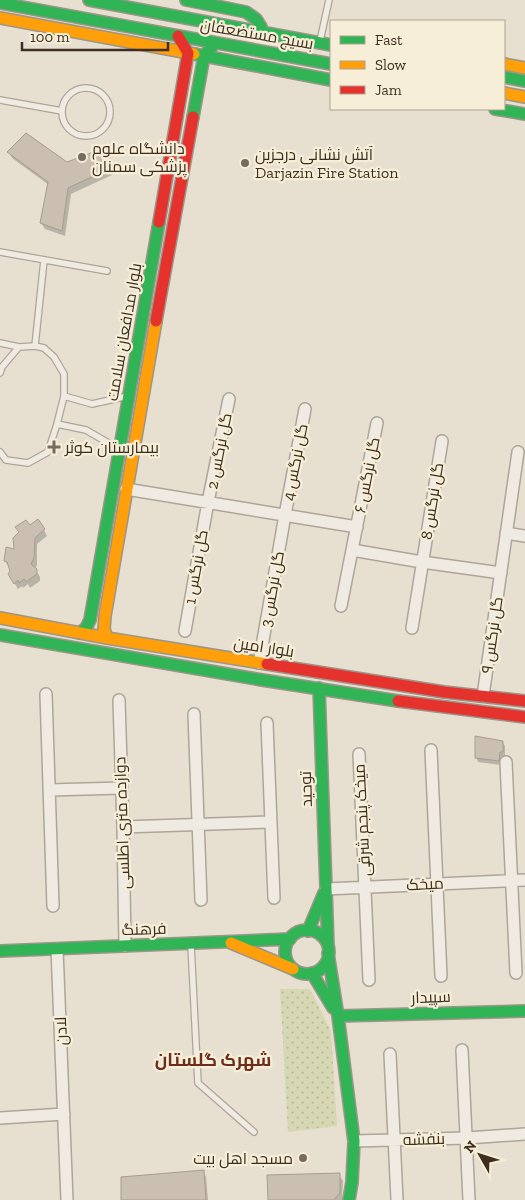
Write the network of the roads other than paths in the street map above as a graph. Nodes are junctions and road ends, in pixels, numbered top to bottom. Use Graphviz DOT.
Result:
graph roads {
  1 [pos="88,0"];
  2 [pos="186,0"];
  3 [pos="329,0"];
  4 [pos="0,3"];
  5 [pos="0,18"];
  6 [pos="262,33"];
  7 [pos="178,36"];
  8 [pos="215,43"];
  9 [pos="326,44"];
  10 [pos="188,53"];
  11 [pos="204,56"];
  12 [pos="330,64"];
  13 [pos="505,64"];
  14 [pos="525,68"];
  15 [pos="184,74"];
  16 [pos="200,76"];
  17 [pos="505,78"];
  18 [pos="330,80"];
  19 [pos="525,81"];
  20 [pos="505,93"];
  21 [pos="525,97"];
  22 [pos="0,100"];
  23 [pos="501,110"];
  24 [pos="62,111"];
  25 [pos="525,114"];
  26 [pos="0,252"];
  27 [pos="44,260"];
  28 [pos="107,271"];
  29 [pos="143,318"];
  30 [pos="156,320"];
  31 [pos="0,343"];
  32 [pos="35,346"];
  33 [pos="19,347"];
  34 [pos="138,347"];
  35 [pos="151,349"];
  36 [pos="0,373"];
  37 [pos="64,396"];
  38 [pos="129,396"];
  39 [pos="229,399"];
  40 [pos="305,409"];
  41 [pos="377,423"];
  42 [pos="57,424"];
  43 [pos="442,440"];
  44 [pos="120,450"];
  45 [pos="0,452"];
  46 [pos="518,452"];
  47 [pos="126,490"];
  48 [pos="208,502"];
  49 [pos="285,515"];
  50 [pos="356,527"];
  51 [pos="506,533"];
  52 [pos="525,536"];
  53 [pos="352,550"];
  54 [pos="422,562"];
  55 [pos="500,573"];
  56 [pos="341,606"];
  57 [pos="91,614"];
  58 [pos="105,616"];
  59 [pos="0,618"];
  60 [pos="412,628"];
  61 [pos="184,631"];
  62 [pos="80,633"];
  63 [pos="0,635"];
  64 [pos="107,638"];
  65 [pos="215,656"];
  66 [pos="259,663"];
  67 [pos="214,672"];
  68 [pos="318,688"];
  69 [pos="444,692"];
  70 [pos="46,694"];
  71 [pos="482,696"];
  72 [pos="118,700"];
  73 [pos="525,701"];
  74 [pos="441,707"];
  75 [pos="194,714"];
  76 [pos="525,717"];
  77 [pos="267,723"];
  78 [pos="431,750"];
  79 [pos="359,754"];
  80 [pos="506,762"];
  81 [pos="122,788"];
  82 [pos="49,790"];
  83 [pos="271,822"];
  84 [pos="198,824"];
  85 [pos="123,827"];
  86 [pos="511,880"];
  87 [pos="525,880"];
  88 [pos="437,884"];
  89 [pos="365,887"];
  90 [pos="326,889"];
  91 [pos="274,898"];
  92 [pos="201,900"];
  93 [pos="53,906"];
  94 [pos="308,931"];
  95 [pos="290,939"];
  96 [pos="226,942"];
  97 [pos="190,943"];
  98 [pos="125,946"];
  99 [pos="57,948"];
  100 [pos="328,950"];
  101 [pos="0,951"];
  102 [pos="293,970"];
  103 [pos="312,973"];
  104 [pos="516,973"];
  105 [pos="441,976"];
  106 [pos="369,980"];
  107 [pos="525,1011"];
  108 [pos="338,1016"];
  109 [pos="462,1050"];
  110 [pos="390,1054"];
  111 [pos="64,1114"];
  112 [pos="0,1118"];
  113 [pos="254,1132"];
  114 [pos="525,1134"];
  115 [pos="467,1138"];
  116 [pos="394,1140"];
  117 [pos="354,1141"];
  118 [pos="397,1199"];
  119 [pos="68,1200"];
  120 [pos="350,1200"];
  121 [pos="469,1200"];
  1 -- 6 [label="street, بسیج مستضعفان"];
  2 -- 6 [label="street"];
  3 -- 9 [label="lane"];
  4 -- 7 [label="street, بسیج مستضعفان"];
  5 -- 10 [label="street"];
  6 -- 9 [label="street, بسیج مستضعفان"];
  7 -- 8 [label="street, بسیج مستضعفان"];
  7 -- 10 [label="street"];
  8 -- 11 [label="street, بلوار مدافعان سلامت"];
  8 -- 12 [label="street, بسیج مستضعفان"];
  10 -- 11 [label="street"];
  10 -- 15 [label="street, بلوار مدافعان سلامت"];
  11 -- 16 [label="street, بلوار مدافعان سلامت"];
  11 -- 18 [label="street"];
  13 -- 14 [label="street"];
  15 -- 16 [label="street"];
  15 -- 29 [label="street, بلوار مدافعان سلامت"];
  16 -- 30 [label="street, بلوار مدافعان سلامت"];
  17 -- 19 [label="street"];
  20 -- 21 [label="street"];
  22 -- 24 [label="lane"];
  23 -- 25 [label="street"];
  24 -- 24 [label="lane"];
  26 -- 27 [label="lane"];
  27 -- 28 [label="lane"];
  27 -- 32 [label="lane"];
  29 -- 30 [label="street"];
  29 -- 34 [label="street, بلوار مدافعان سلامت"];
  30 -- 35 [label="street, بلوار مدافعان سلامت"];
  31 -- 33 [label="lane"];
  32 -- 33 [label="lane"];
  32 -- 37 [label="lane"];
  33 -- 36 [label="lane"];
  34 -- 35 [label="street"];
  34 -- 38 [label="street, بلوار مدافعان سلامت"];
  35 -- 47 [label="street, بلوار مدافعان سلامت"];
  37 -- 38 [label="lane"];
  37 -- 42 [label="lane"];
  38 -- 44 [label="street, بلوار مدافعان سلامت"];
  39 -- 48 [label="street, گل نرگس 2"];
  40 -- 49 [label="street, گل نرگس 4"];
  41 -- 50 [label="street, گل نرگس ۶"];
  42 -- 44 [label="lane"];
  42 -- 45 [label="lane"];
  43 -- 54 [label="street, گل نرگس 8"];
  44 -- 57 [label="street, بلوار مدافعان سلامت"];
  46 -- 51 [label="street, گل نرگس ۹"];
  47 -- 48 [label="street"];
  47 -- 58 [label="street, بلوار مدافعان سلامت"];
  48 -- 49 [label="street"];
  48 -- 61 [label="street, گل نرگس 1"];
  49 -- 50 [label="street"];
  49 -- 66 [label="street, گل نرگس 3"];
  50 -- 53 [label="street, گل نرگس ۶"];
  51 -- 52 [label="street"];
  51 -- 55 [label="street, گل نرگس ۹"];
  53 -- 54 [label="street"];
  53 -- 56 [label="street, گل نرگس ۶"];
  54 -- 55 [label="street"];
  54 -- 60 [label="street, گل نرگس 8"];
  55 -- 71 [label="street, گل نرگس ۹"];
  57 -- 58 [label="street"];
  57 -- 62 [label="street, بلوار مدافعان سلامت"];
  58 -- 64 [label="street, بلوار مدافعان سلامت"];
  59 -- 62 [label="street, بلوار امین"];
  62 -- 64 [label="street, بلوار امین"];
  63 -- 67 [label="street, بلوار امین"];
  64 -- 65 [label="street, بلوار امین"];
  65 -- 66 [label="street, بلوار امین"];
  65 -- 67 [label="street"];
  66 -- 69 [label="street, بلوار امین"];
  67 -- 68 [label="street, بلوار امین"];
  68 -- 74 [label="street, بلوار امین"];
  68 -- 90 [label="street, توحید"];
  69 -- 71 [label="street, بلوار امین"];
  69 -- 74 [label="street"];
  70 -- 82 [label="street"];
  71 -- 73 [label="street, بلوار امین"];
  72 -- 81 [label="street, دوازده متری اطلسی"];
  74 -- 76 [label="street, بلوار امین"];
  75 -- 84 [label="street"];
  77 -- 83 [label="street"];
  78 -- 88 [label="street"];
  79 -- 89 [label="street, میخک پنجم شرقی"];
  80 -- 86 [label="street"];
  81 -- 82 [label="street"];
  81 -- 85 [label="street, دوازده متری اطلسی"];
  82 -- 93 [label="street"];
  83 -- 84 [label="street"];
  83 -- 91 [label="street"];
  84 -- 85 [label="street"];
  84 -- 92 [label="street"];
  85 -- 98 [label="street, دوازده متری اطلسی"];
  86 -- 87 [label="street, میخک"];
  86 -- 88 [label="street, میخک"];
  86 -- 104 [label="street"];
  88 -- 89 [label="street, میخک"];
  88 -- 105 [label="street"];
  89 -- 90 [label="street, میخک"];
  89 -- 106 [label="street, میخک پنجم شرقی"];
  90 -- 94 [label="street, توحید"];
  90 -- 100 [label="street, توحید"];
  94 -- 95 [label="street"];
  94 -- 100 [label="street"];
  95 -- 96 [label="street, فرهنگ"];
  95 -- 102 [label="street"];
  96 -- 97 [label="street, فرهنگ"];
  96 -- 102 [label="street"];
  97 -- 98 [label="street, فرهنگ"];
  97 -- 113 [label="lane"];
  98 -- 99 [label="street, فرهنگ"];
  99 -- 101 [label="street, فرهنگ"];
  99 -- 111 [label="street, لادن"];
  100 -- 103 [label="street"];
  100 -- 108 [label="street, توحید"];
  102 -- 103 [label="street"];
  103 -- 108 [label="street, توحید"];
  107 -- 108 [label="street, سپیدار"];
  108 -- 117 [label="street, توحید"];
  109 -- 115 [label="street"];
  110 -- 116 [label="street"];
  111 -- 112 [label="street"];
  111 -- 119 [label="street, لادن"];
  114 -- 115 [label="street, بنفشه"];
  115 -- 116 [label="street, بنفشه"];
  115 -- 121 [label="street"];
  116 -- 117 [label="street, بنفشه"];
  116 -- 118 [label="street"];
  117 -- 120 [label="street, توحید"];
}
